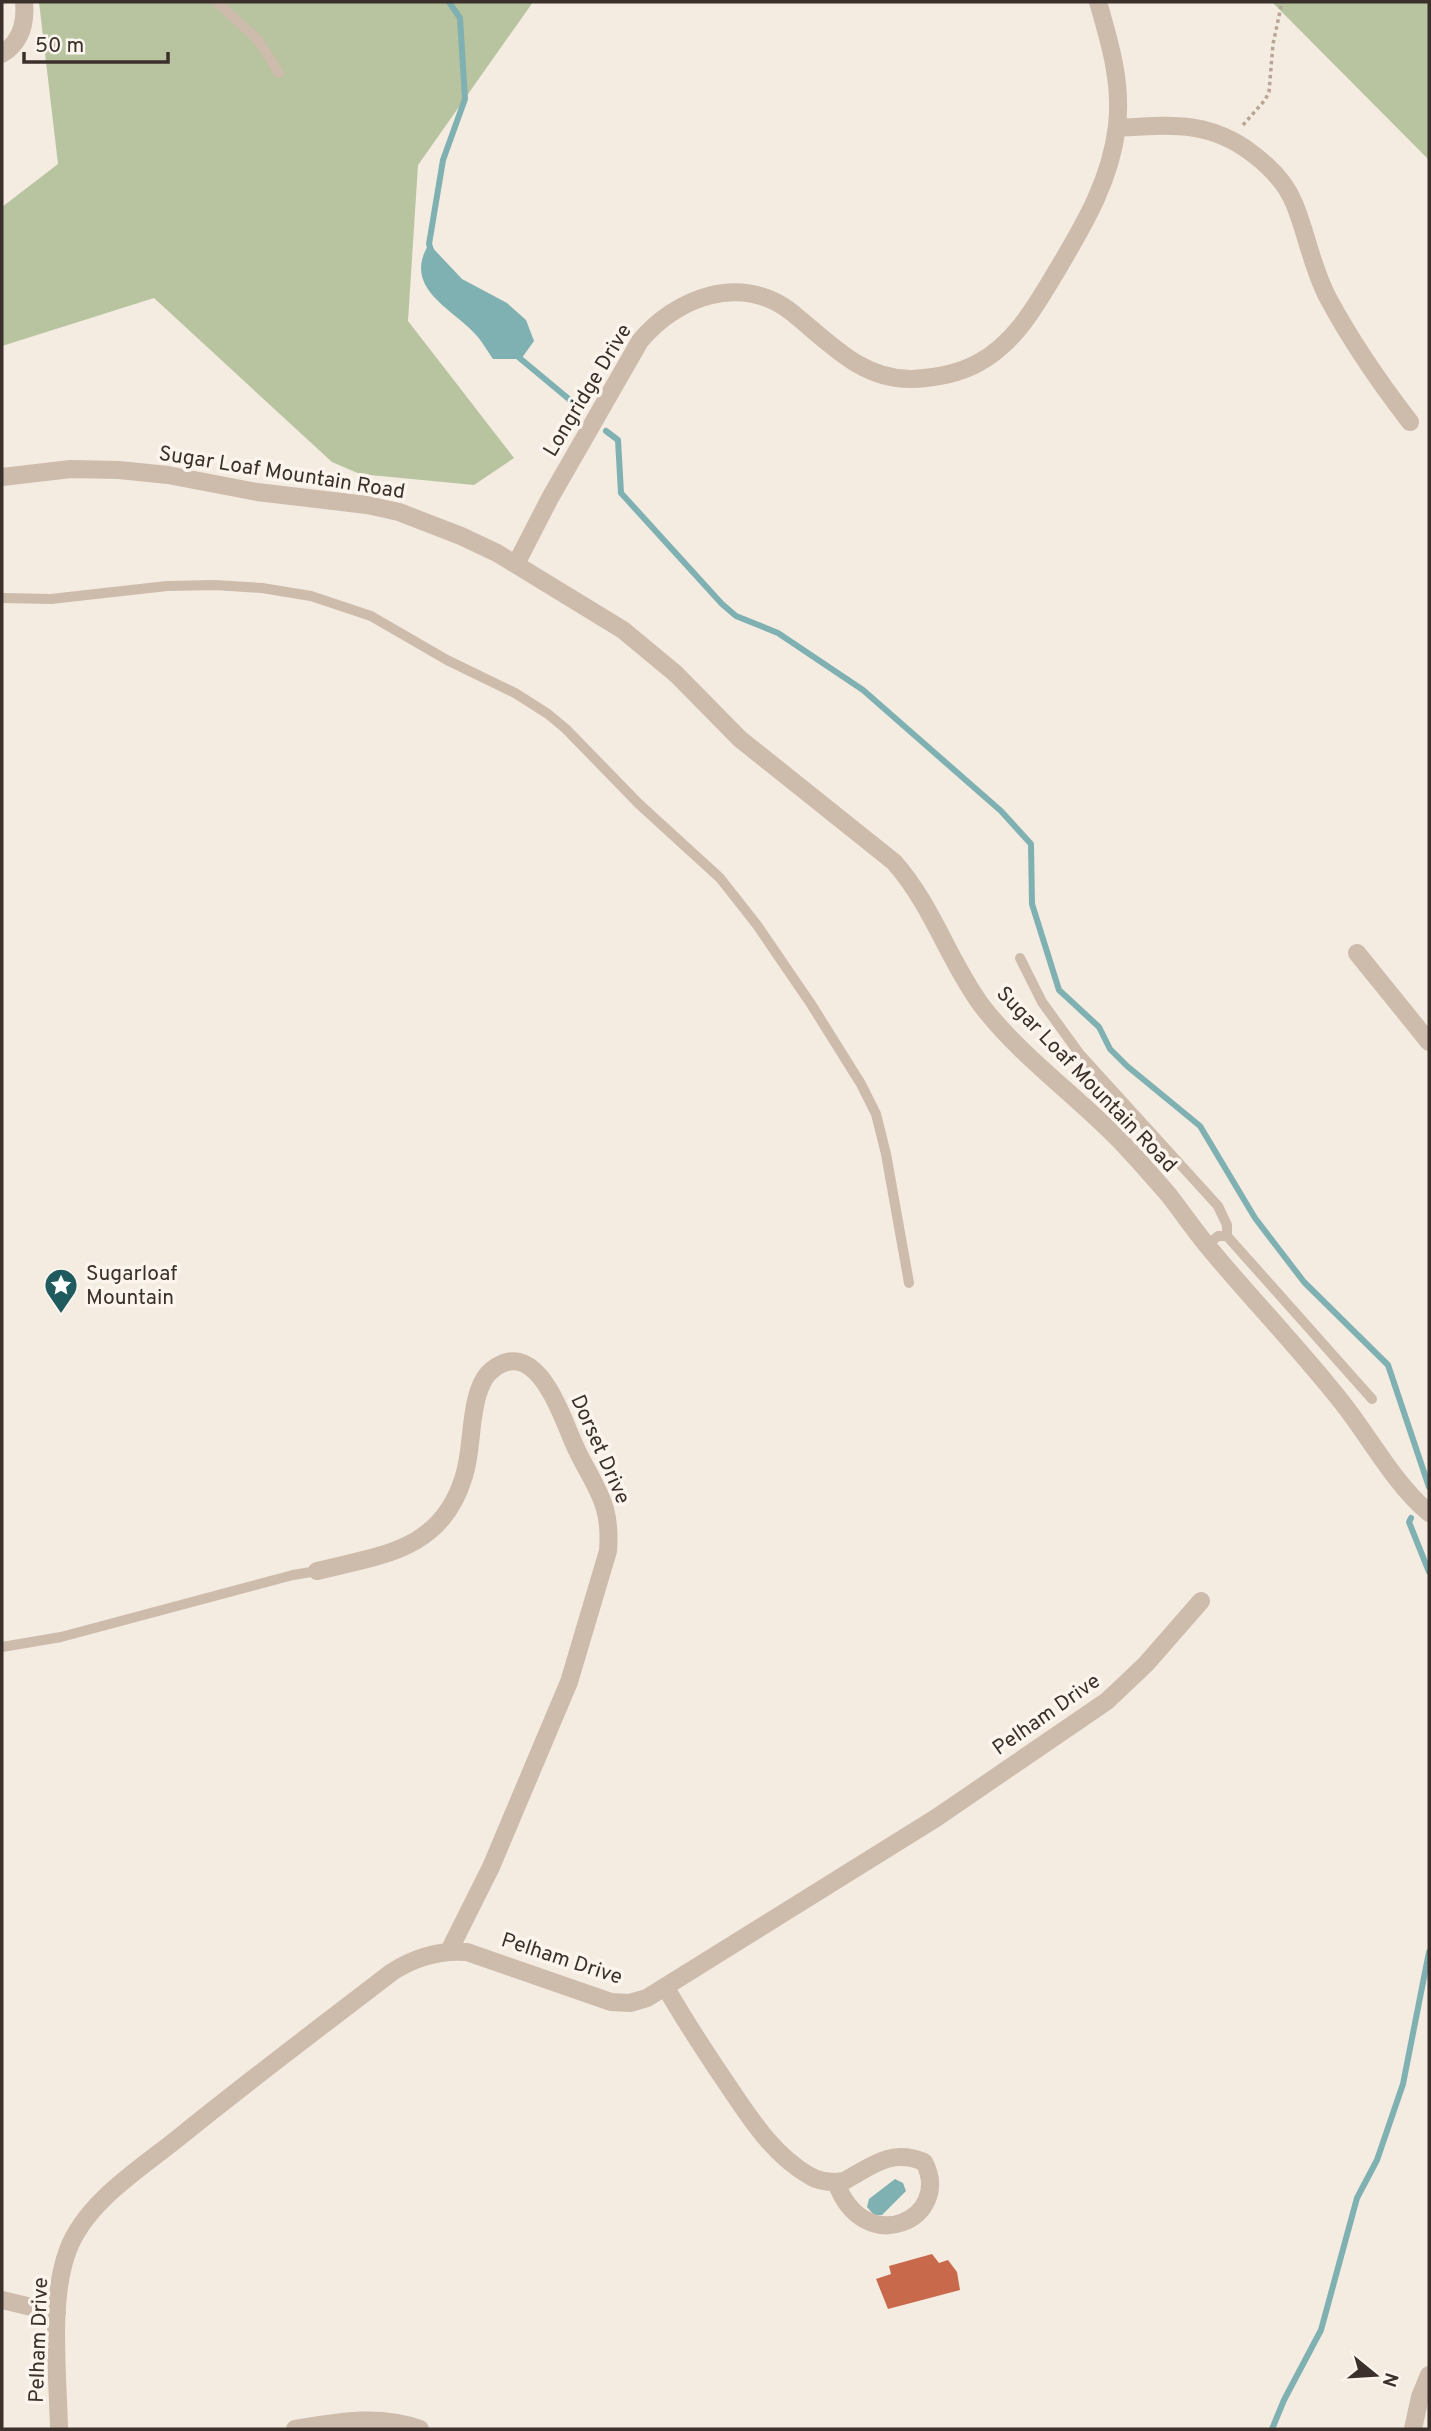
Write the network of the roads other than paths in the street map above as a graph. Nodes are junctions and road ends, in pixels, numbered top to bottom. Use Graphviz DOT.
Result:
graph roads {
  1 [pos="24,2"];
  2 [pos="217,2"];
  3 [pos="1098,2"];
  4 [pos="2,54"];
  5 [pos="279,73"];
  6 [pos="1117,128"];
  7 [pos="1410,422"];
  8 [pos="2,477"];
  9 [pos="516,564"];
  10 [pos="2,598"];
  11 [pos="1357,953"];
  12 [pos="1020,958"];
  13 [pos="1429,1042"];
  14 [pos="1227,1236"];
  15 [pos="1209,1248"];
  16 [pos="909,1283"];
  17 [pos="1372,1399"];
  18 [pos="1429,1513"];
  19 [pos="317,1571"];
  20 [pos="1201,1601"];
  21 [pos="2,1647"];
  22 [pos="449,1951"];
  23 [pos="666,1988"];
  24 [pos="836,2182"];
  25 [pos="2,2300"];
  26 [pos="57,2313"];
  27 [pos="1429,2375"];
  28 [pos="59,2429"];
  29 [pos="295,2429"];
  30 [pos="420,2429"];
  31 [pos="1413,2429"];
  1 -- 4 [label="street"];
  2 -- 5 [label="lane"];
  3 -- 6 [label="street, Longridge Drive"];
  6 -- 7 [label="street"];
  6 -- 9 [label="street, Longridge Drive"];
  8 -- 9 [label="street, Sugar Loaf Mountain Road"];
  9 -- 15 [label="street, Sugar Loaf Mountain Road"];
  10 -- 16 [label="lane"];
  11 -- 13 [label="street"];
  12 -- 14 [label="lane"];
  14 -- 15 [label="lane"];
  14 -- 17 [label="lane"];
  15 -- 18 [label="street, Sugar Loaf Mountain Road"];
  19 -- 21 [label="lane"];
  19 -- 22 [label="street, Dorset Drive"];
  20 -- 23 [label="street, Pelham Drive"];
  22 -- 23 [label="street, Pelham Drive"];
  22 -- 26 [label="street, Pelham Drive"];
  23 -- 24 [label="street"];
  24 -- 24 [label="street"];
  25 -- 26 [label="street"];
  26 -- 28 [label="street, Pelham Drive"];
  27 -- 31 [label="street"];
  29 -- 30 [label="street"];
}
